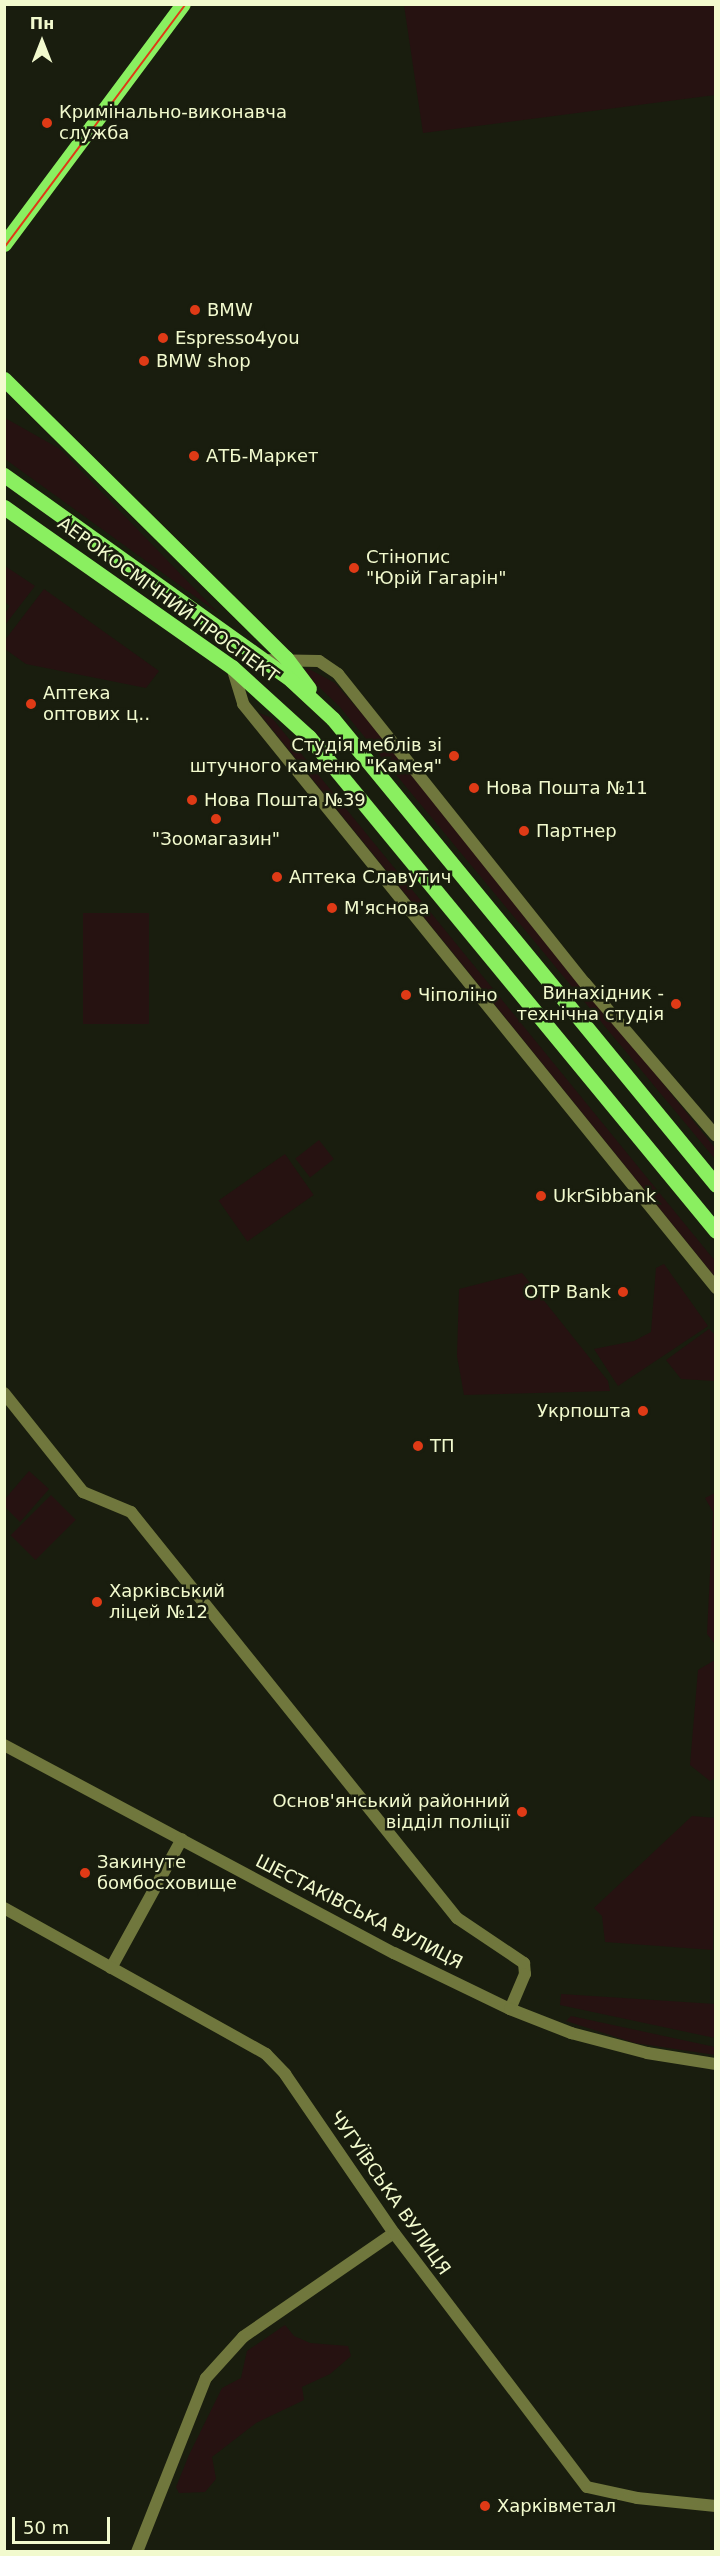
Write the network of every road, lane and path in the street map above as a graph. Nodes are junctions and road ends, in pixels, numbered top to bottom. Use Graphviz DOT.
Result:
graph roads {
  1 [pos="183,4"];
  2 [pos="4,244"];
  3 [pos="4,379"];
  4 [pos="4,475"];
  5 [pos="4,507"];
  6 [pos="218,590"];
  7 [pos="203,619"];
  8 [pos="286,658"];
  9 [pos="262,660"];
  10 [pos="232,667"];
  11 [pos="333,719"];
  12 [pos="716,1136"];
  13 [pos="716,1185"];
  14 [pos="716,1231"];
  15 [pos="716,1288"];
  16 [pos="4,1393"];
  17 [pos="4,1745"];
  18 [pos="182,1839"];
  19 [pos="4,1908"];
  20 [pos="111,1968"];
  21 [pos="510,2009"];
  22 [pos="716,2064"];
  23 [pos="394,2233"];
  24 [pos="716,2506"];
  25 [pos="137,2552"];
  1 -- 2 [label="main road"];
  3 -- 6 [label="main road"];
  4 -- 7 [label="main road, АЕРОКОСМІЧНИЙ ПРОСПЕКТ"];
  5 -- 10 [label="main road, АЕРОКОСМІЧНИЙ ПРОСПЕКТ"];
  6 -- 7 [label="main road"];
  6 -- 8 [label="main road"];
  7 -- 9 [label="main road, АЕРОКОСМІЧНИЙ ПРОСПЕКТ"];
  8 -- 9 [label="street"];
  8 -- 11 [label="main road"];
  8 -- 12 [label="street"];
  9 -- 11 [label="main road, АЕРОКОСМІЧНИЙ ПРОСПЕКТ"];
  10 -- 14 [label="main road, АЕРОКОСМІЧНИЙ ПРОСПЕКТ"];
  10 -- 15 [label="street"];
  11 -- 13 [label="main road, АЕРОКОСМІЧНИЙ ПРОСПЕКТ"];
  16 -- 21 [label="street"];
  17 -- 18 [label="street, ШЕСТАКІВСЬКА ВУЛИЦЯ"];
  18 -- 20 [label="street"];
  18 -- 21 [label="street, ШЕСТАКІВСЬКА ВУЛИЦЯ"];
  19 -- 20 [label="street, ЧУГУЇВСЬКА ВУЛИЦЯ"];
  20 -- 23 [label="street, ЧУГУЇВСЬКА ВУЛИЦЯ"];
  21 -- 22 [label="street, ШЕСТАКІВСЬКА ВУЛИЦЯ"];
  23 -- 24 [label="street, ЧУГУЇВСЬКА ВУЛИЦЯ"];
  23 -- 25 [label="street"];
}
